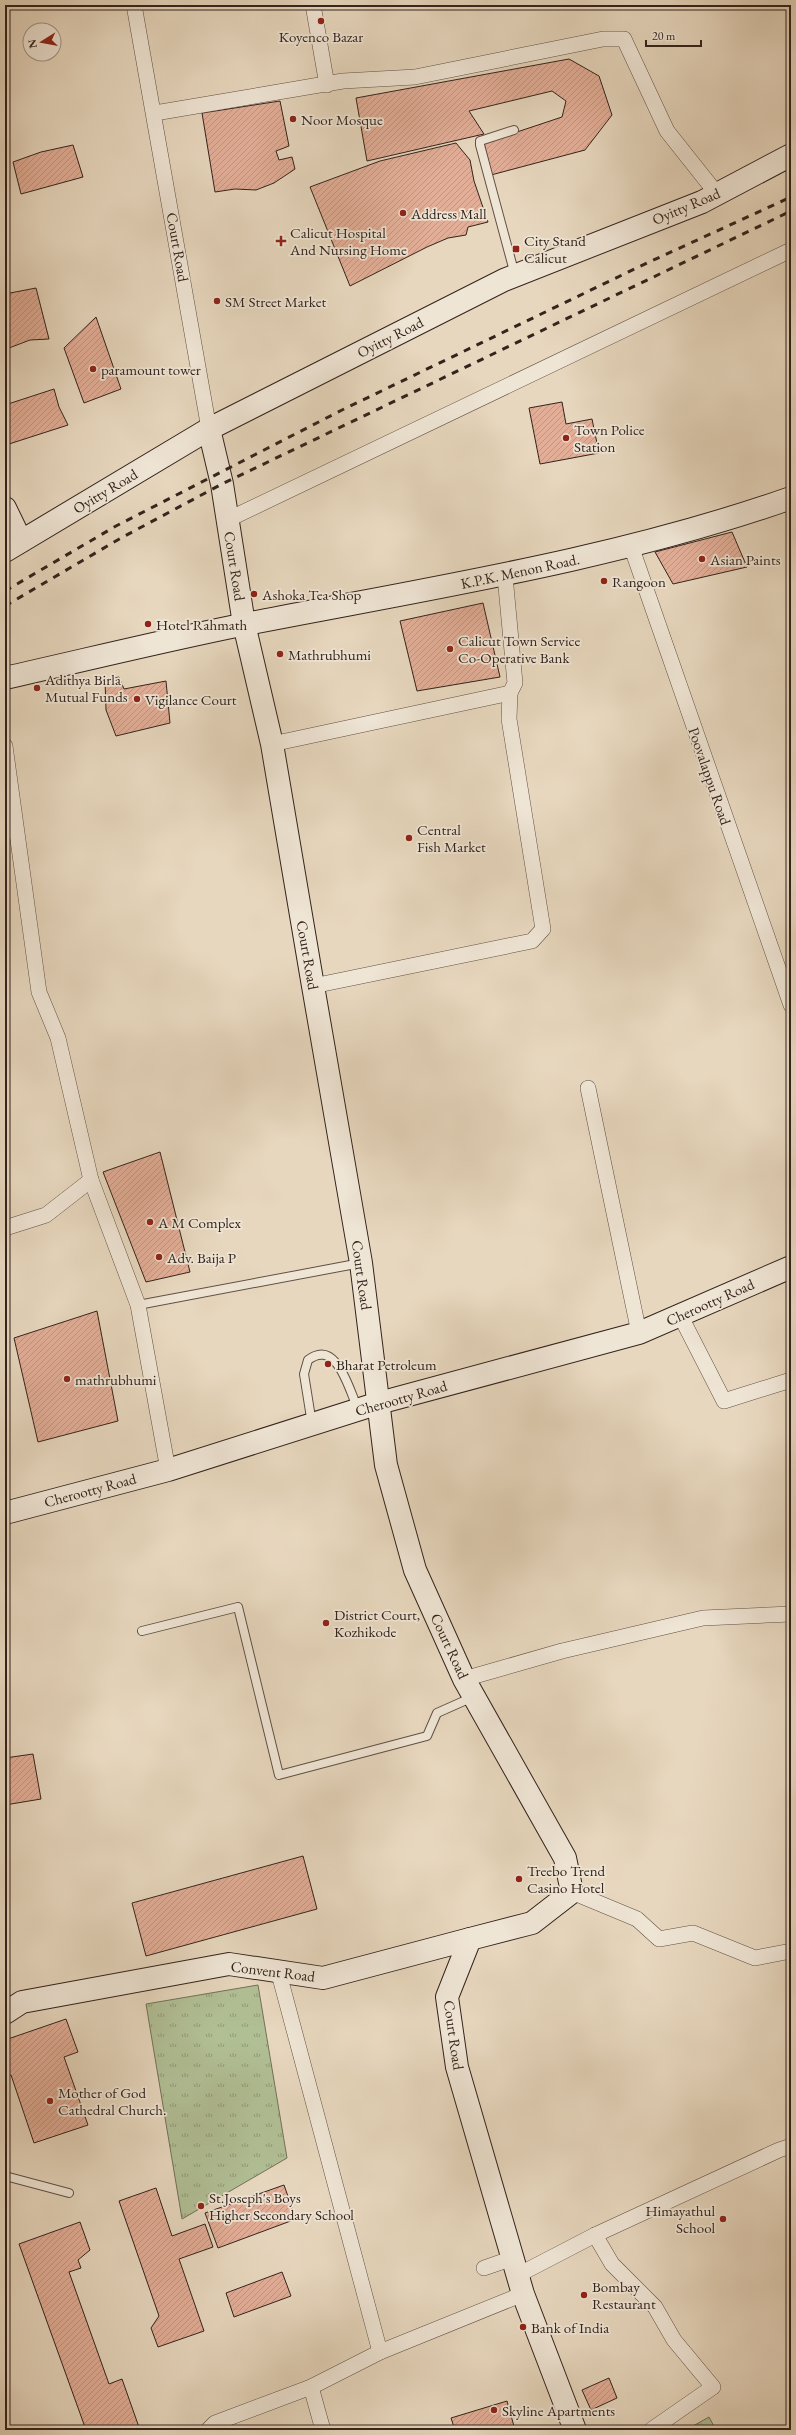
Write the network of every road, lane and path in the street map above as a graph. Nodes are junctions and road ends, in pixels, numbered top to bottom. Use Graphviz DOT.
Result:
graph roads {
  1 [pos="134,5"];
  2 [pos="313,5"];
  3 [pos="327,85"];
  4 [pos="155,113"];
  5 [pos="514,130"];
  6 [pos="791,155"];
  7 [pos="717,194"];
  8 [pos="791,250"];
  9 [pos="515,276"];
  10 [pos="209,429"];
  11 [pos="791,498"];
  12 [pos="5,508"];
  13 [pos="228,520"];
  14 [pos="13,546"];
  15 [pos="631,546"];
  16 [pos="505,576"];
  17 [pos="244,624"];
  18 [pos="5,678"];
  19 [pos="510,694"];
  20 [pos="272,744"];
  21 [pos="5,746"];
  22 [pos="314,986"];
  23 [pos="791,1005"];
  24 [pos="588,1088"];
  25 [pos="91,1180"];
  26 [pos="5,1228"];
  27 [pos="361,1263"];
  28 [pos="791,1267"];
  29 [pos="138,1306"];
  30 [pos="680,1315"];
  31 [pos="639,1333"];
  32 [pos="791,1380"];
  33 [pos="379,1404"];
  34 [pos="358,1410"];
  35 [pos="312,1424"];
  36 [pos="168,1470"];
  37 [pos="5,1513"];
  38 [pos="791,1614"];
  39 [pos="142,1631"];
  40 [pos="469,1688"];
  41 [pos="572,1892"];
  42 [pos="470,1939"];
  43 [pos="791,1951"];
  44 [pos="278,1970"];
  45 [pos="5,2013"];
  46 [pos="791,2146"];
  47 [pos="5,2176"];
  48 [pos="69,2193"];
  49 [pos="595,2235"];
  50 [pos="484,2268"];
  51 [pos="518,2276"];
  52 [pos="380,2352"];
  53 [pos="310,2386"];
  54 [pos="208,2430"];
  55 [pos="323,2430"];
  56 [pos="575,2430"];
  57 [pos="651,2430"];
  1 -- 4 [label="street, Court Road"];
  2 -- 3 [label="street"];
  3 -- 4 [label="street"];
  3 -- 7 [label="street"];
  4 -- 10 [label="street, Court Road"];
  5 -- 9 [label="lane"];
  6 -- 7 [label="main road, Oyitty Road"];
  7 -- 9 [label="main road, Oyitty Road"];
  8 -- 13 [label="street"];
  9 -- 10 [label="main road, Oyitty Road"];
  10 -- 13 [label="main road, Court Road"];
  10 -- 14 [label="main road, Oyitty Road"];
  11 -- 15 [label="main road, K.P.K. Menon Road."];
  12 -- 14 [label="main road"];
  13 -- 17 [label="main road, Court Road"];
  15 -- 16 [label="main road, K.P.K. Menon Road."];
  15 -- 23 [label="street, Poovalappu Road"];
  16 -- 17 [label="main road, K.P.K. Menon Road."];
  16 -- 19 [label="street"];
  17 -- 18 [label="main road, K.P.K. Menon Road."];
  17 -- 20 [label="main road, Court Road"];
  19 -- 20 [label="street"];
  19 -- 22 [label="street"];
  20 -- 22 [label="main road, Court Road"];
  21 -- 25 [label="street"];
  22 -- 27 [label="main road, Court Road"];
  24 -- 31 [label="street"];
  25 -- 26 [label="street"];
  25 -- 29 [label="street"];
  27 -- 29 [label="lane"];
  27 -- 33 [label="main road, Court Road"];
  28 -- 30 [label="main road, Cherootty Road"];
  29 -- 36 [label="street"];
  30 -- 31 [label="main road, Cherootty Road"];
  30 -- 32 [label="street"];
  31 -- 33 [label="main road, Cherootty Road"];
  33 -- 34 [label="main road, Cherootty Road"];
  33 -- 40 [label="main road, Court Road"];
  34 -- 35 [label="main road, Cherootty Road"];
  34 -- 35 [label="lane"];
  35 -- 36 [label="main road, Cherootty Road"];
  36 -- 37 [label="main road, Cherootty Road"];
  38 -- 40 [label="street"];
  39 -- 40 [label="lane"];
  40 -- 41 [label="main road, Court Road"];
  41 -- 42 [label="main road"];
  41 -- 43 [label="street"];
  42 -- 44 [label="main road, Convent Road"];
  42 -- 51 [label="main road, Court Road"];
  44 -- 45 [label="main road, Convent Road"];
  44 -- 52 [label="street"];
  46 -- 49 [label="street"];
  47 -- 48 [label="lane"];
  49 -- 51 [label="street"];
  49 -- 57 [label="street"];
  50 -- 51 [label="street"];
  51 -- 52 [label="street"];
  51 -- 56 [label="main road, Court Road"];
  52 -- 53 [label="street"];
  53 -- 54 [label="street"];
  53 -- 55 [label="street"];
}
